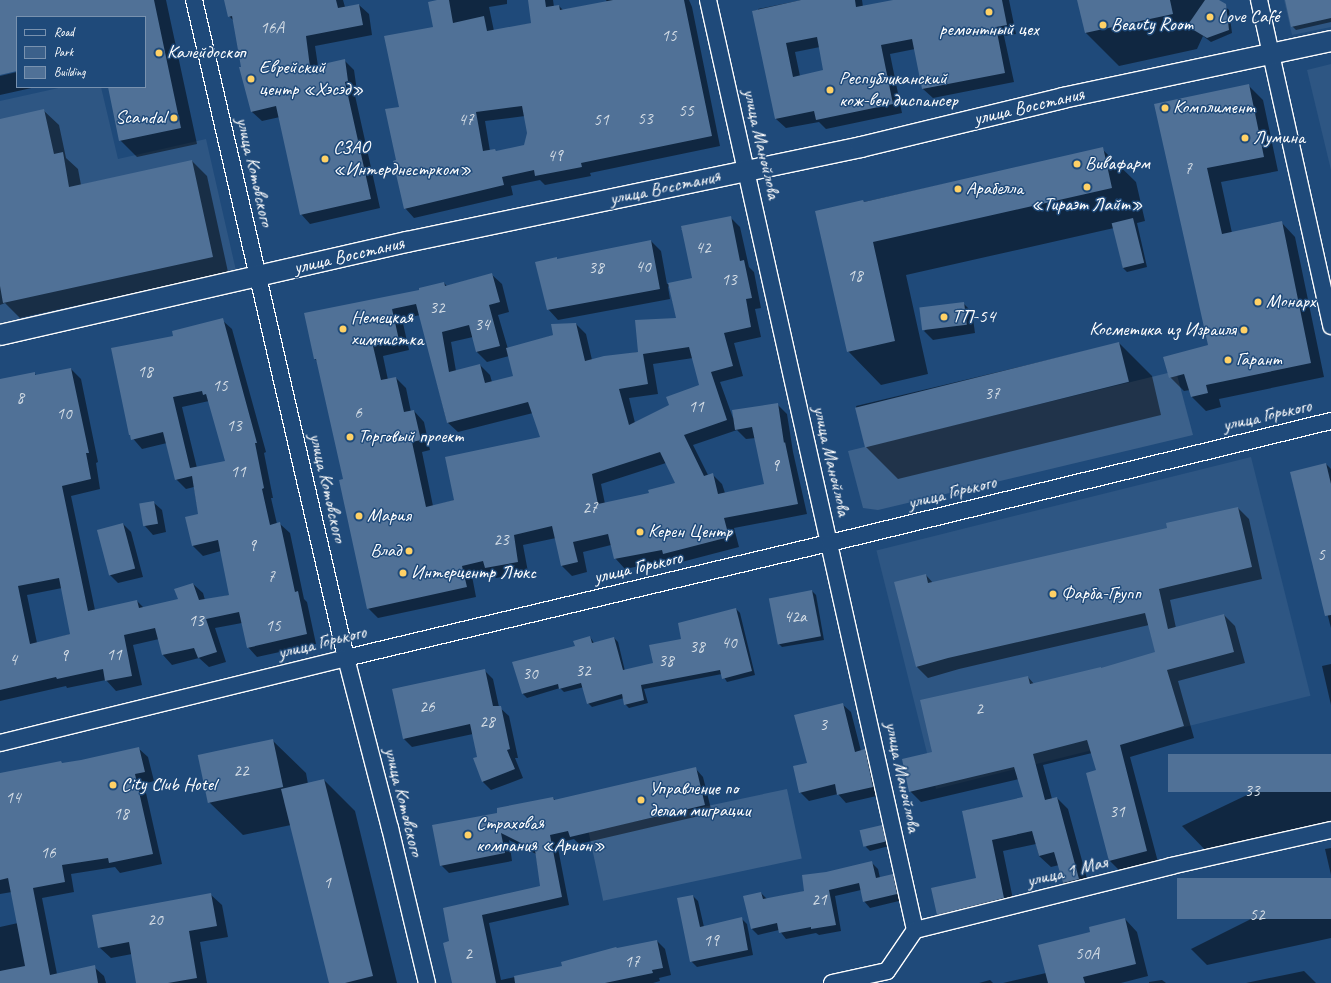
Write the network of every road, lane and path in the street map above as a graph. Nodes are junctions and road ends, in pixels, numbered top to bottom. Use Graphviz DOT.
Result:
graph roads {
  1 [pos="194,0"];
  2 [pos="708,0"];
  3 [pos="1259,0"];
  4 [pos="1331,41"];
  5 [pos="1270,55"];
  6 [pos="746,171"];
  7 [pos="257,277"];
  8 [pos="1331,326"];
  9 [pos="0,335"];
  10 [pos="1331,421"];
  11 [pos="830,543"];
  12 [pos="346,658"];
  13 [pos="0,743"];
  14 [pos="1331,830"];
  15 [pos="915,930"];
  16 [pos="426,983"];
  17 [pos="832,983"];
  1 -- 7 [label="street, улица Котовского"];
  2 -- 6 [label="street, улица Манойлова"];
  3 -- 5 [label="street"];
  4 -- 5 [label="street, улица Восстания"];
  5 -- 6 [label="street, улица Восстания"];
  5 -- 8 [label="street"];
  6 -- 7 [label="street, улица Восстания"];
  6 -- 11 [label="street, улица Манойлова"];
  7 -- 9 [label="street, улица Восстания"];
  7 -- 12 [label="street, улица Котовского"];
  10 -- 11 [label="street, улица Горького"];
  11 -- 12 [label="street, улица Горького"];
  11 -- 15 [label="street, улица Манойлова"];
  12 -- 13 [label="street, улица Горького"];
  12 -- 16 [label="street, улица Котовского"];
  14 -- 15 [label="street, улица 1 Мая"];
  15 -- 17 [label="street"];
}
